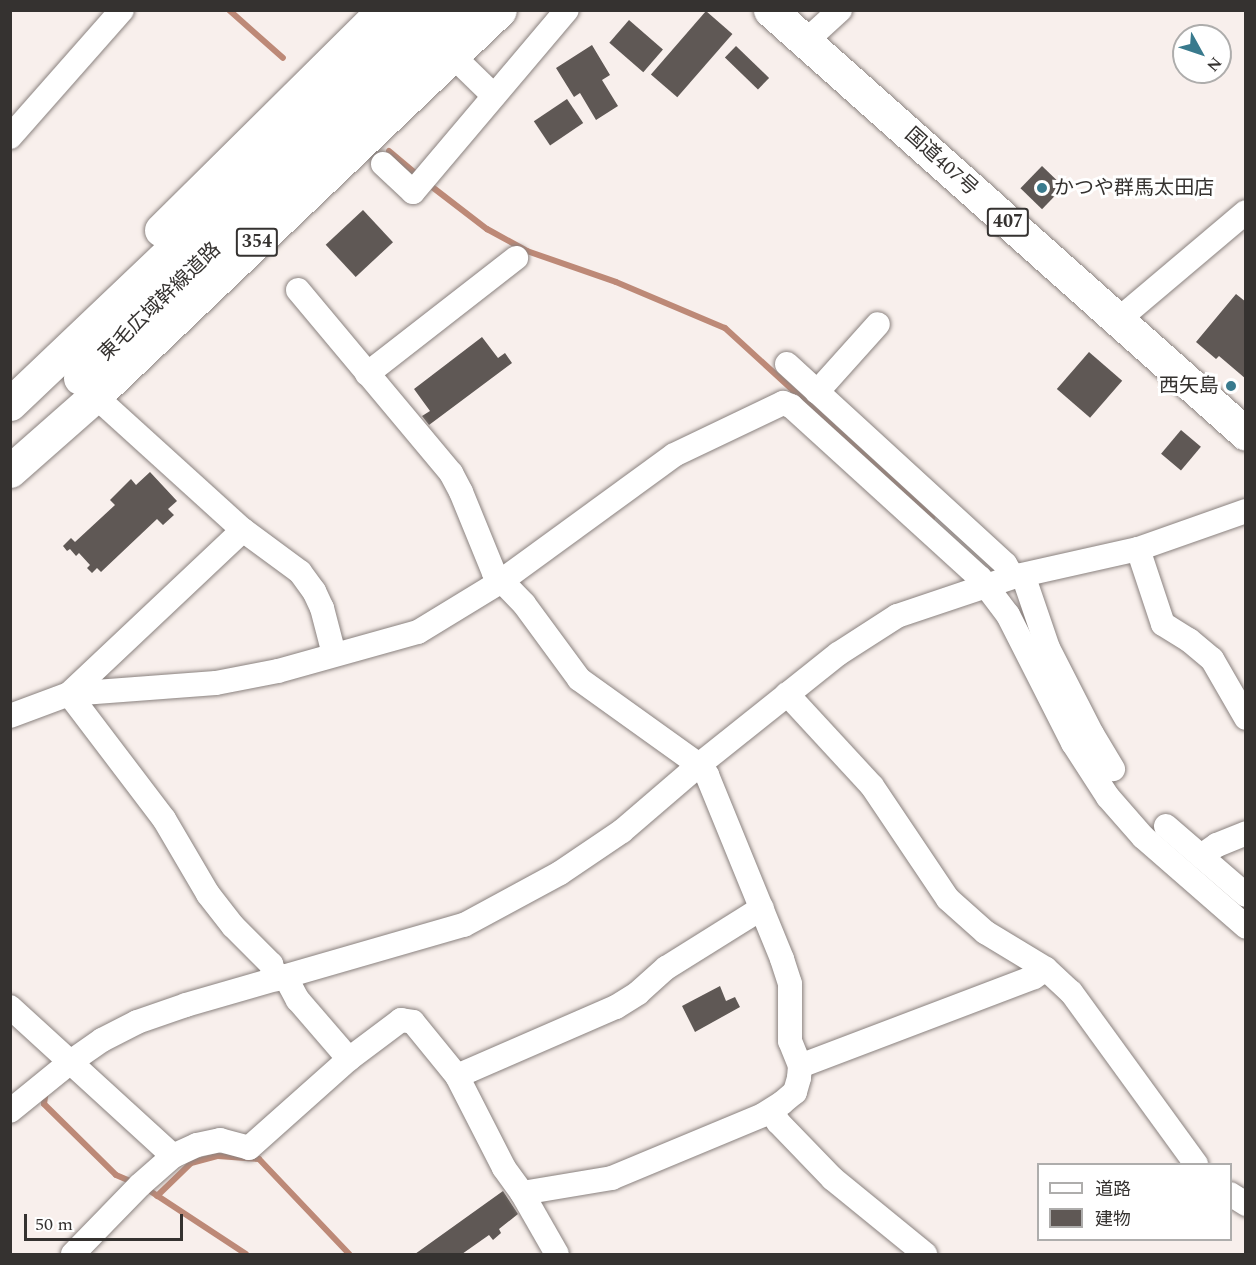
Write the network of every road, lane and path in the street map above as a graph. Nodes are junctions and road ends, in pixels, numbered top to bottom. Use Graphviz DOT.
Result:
graph roads {
  1 [pos="122,10"];
  2 [pos="383,10"];
  3 [pos="424,10"];
  4 [pos="465,10"];
  5 [pos="500,10"];
  6 [pos="567,10"];
  7 [pos="770,10"];
  8 [pos="840,10"];
  9 [pos="806,41"];
  10 [pos="453,56"];
  11 [pos="494,96"];
  12 [pos="10,136"];
  13 [pos="383,164"];
  14 [pos="1245,212"];
  15 [pos="516,258"];
  16 [pos="298,290"];
  17 [pos="1118,320"];
  18 [pos="878,324"];
  19 [pos="787,364"];
  20 [pos="367,374"];
  21 [pos="10,379"];
  22 [pos="818,392"];
  23 [pos="95,396"];
  24 [pos="10,404"];
  25 [pos="1245,434"];
  26 [pos="10,443"];
  27 [pos="10,471"];
  28 [pos="1245,511"];
  29 [pos="243,531"];
  30 [pos="1138,549"];
  31 [pos="1018,576"];
  32 [pos="500,582"];
  33 [pos="986,586"];
  34 [pos="334,654"];
  35 [pos="69,694"];
  36 [pos="787,694"];
  37 [pos="10,716"];
  38 [pos="1245,718"];
  39 [pos="699,765"];
  40 [pos="1113,768"];
  41 [pos="1166,826"];
  42 [pos="1245,833"];
  43 [pos="1201,856"];
  44 [pos="1245,895"];
  45 [pos="762,908"];
  46 [pos="1245,927"];
  47 [pos="1046,969"];
  48 [pos="281,977"];
  49 [pos="10,1007"];
  50 [pos="349,1059"];
  51 [pos="69,1063"];
  52 [pos="800,1066"];
  53 [pos="457,1076"];
  54 [pos="10,1111"];
  55 [pos="772,1111"];
  56 [pos="173,1156"];
  57 [pos="1195,1163"];
  58 [pos="522,1192"];
  59 [pos="1232,1195"];
  60 [pos="1245,1204"];
  61 [pos="73,1254"];
  62 [pos="557,1254"];
  63 [pos="926,1254"];
  1 -- 12 [label="street"];
  2 -- 21 [label="highway"];
  3 -- 24 [label="highway, 東毛広域幹線道路 / 354"];
  4 -- 26 [label="highway, 東毛広域幹線道路 / 354"];
  5 -- 10 [label="highway, 354"];
  6 -- 11 [label="street"];
  7 -- 9 [label="highway, 国道407号 / 407"];
  8 -- 9 [label="street"];
  9 -- 17 [label="highway, 国道407号 / 407"];
  10 -- 11 [label="street"];
  10 -- 23 [label="highway, 354"];
  11 -- 13 [label="street"];
  14 -- 17 [label="street"];
  15 -- 20 [label="street"];
  16 -- 20 [label="street"];
  17 -- 25 [label="highway, 国道407号 / 407"];
  18 -- 22 [label="street"];
  19 -- 22 [label="street"];
  20 -- 32 [label="street"];
  22 -- 31 [label="street"];
  23 -- 27 [label="highway, 354"];
  23 -- 29 [label="street"];
  28 -- 30 [label="street"];
  29 -- 34 [label="street"];
  29 -- 35 [label="street"];
  30 -- 31 [label="street"];
  30 -- 38 [label="street"];
  31 -- 33 [label="street"];
  31 -- 40 [label="street"];
  32 -- 33 [label="street"];
  32 -- 34 [label="street"];
  32 -- 39 [label="street"];
  33 -- 36 [label="street"];
  33 -- 46 [label="street"];
  34 -- 35 [label="street"];
  35 -- 37 [label="street"];
  35 -- 48 [label="street"];
  36 -- 39 [label="street"];
  36 -- 47 [label="street"];
  39 -- 45 [label="street"];
  39 -- 48 [label="street"];
  41 -- 43 [label="street"];
  42 -- 43 [label="street"];
  43 -- 44 [label="street"];
  45 -- 52 [label="street"];
  45 -- 53 [label="street"];
  47 -- 52 [label="street"];
  47 -- 57 [label="street"];
  48 -- 50 [label="street"];
  48 -- 51 [label="street"];
  49 -- 51 [label="street"];
  50 -- 53 [label="street"];
  50 -- 56 [label="street"];
  51 -- 54 [label="street"];
  51 -- 56 [label="street"];
  52 -- 55 [label="street"];
  53 -- 58 [label="street"];
  55 -- 58 [label="street"];
  55 -- 63 [label="street"];
  56 -- 61 [label="street"];
  58 -- 62 [label="street"];
  59 -- 60 [label="street"];
}
